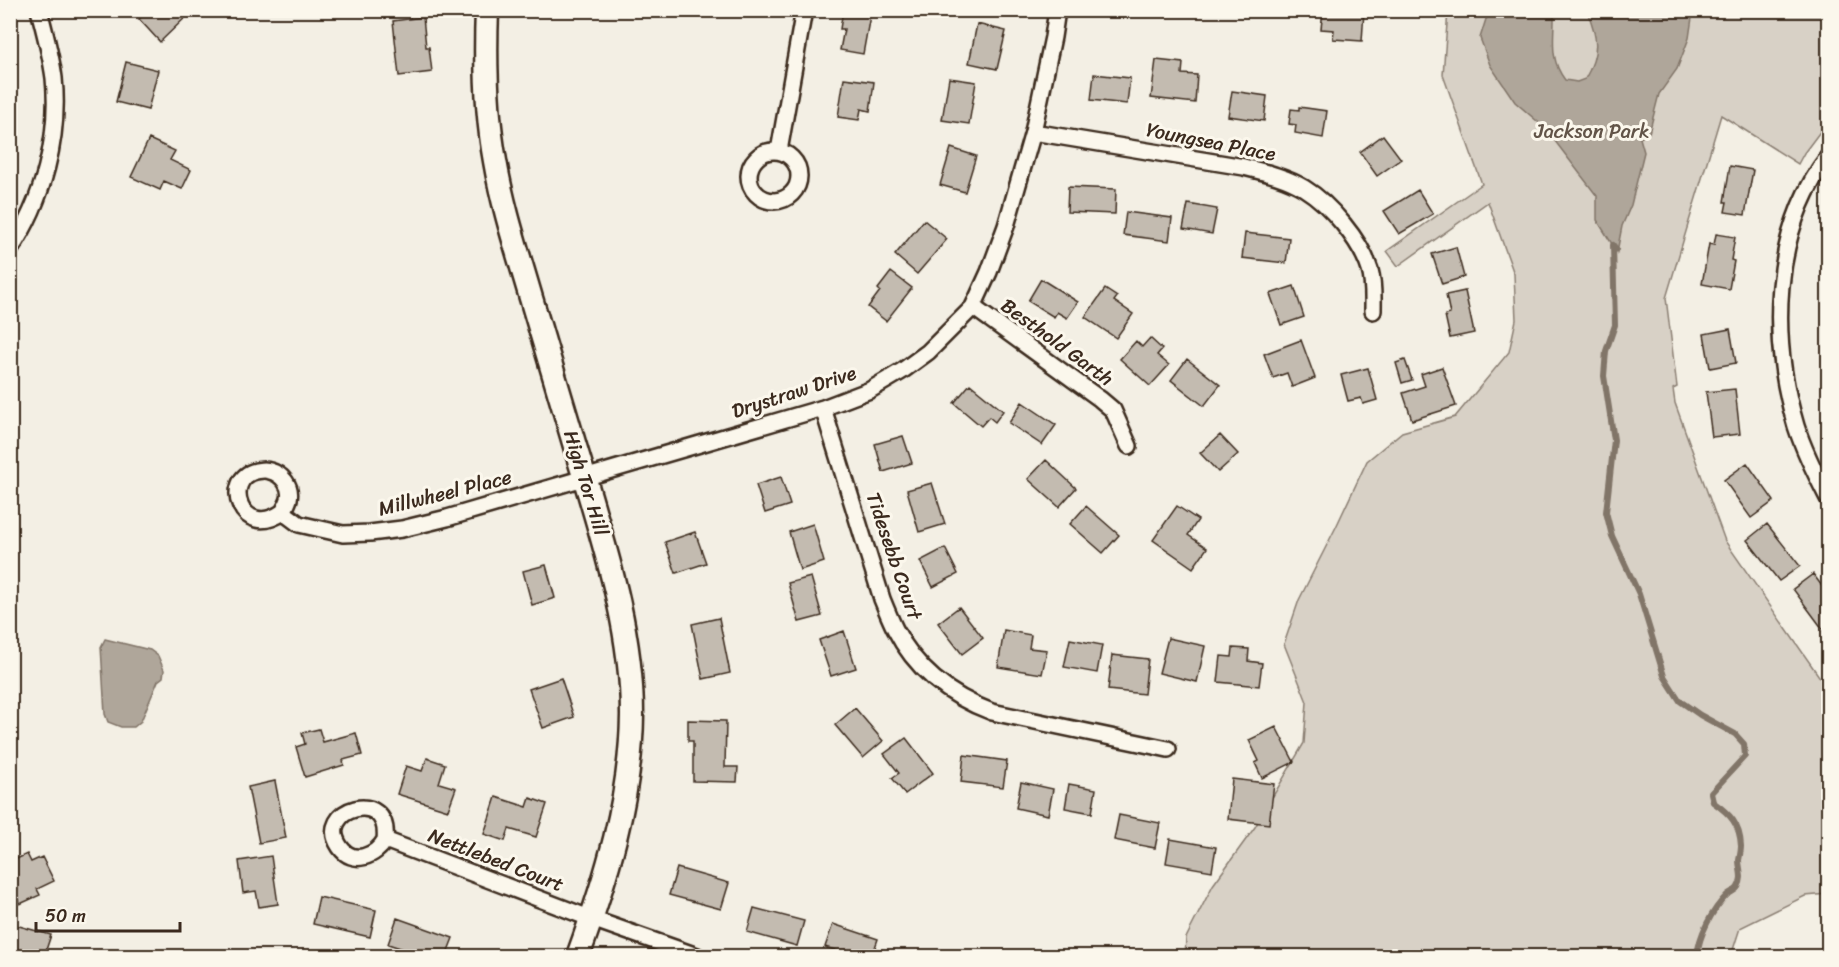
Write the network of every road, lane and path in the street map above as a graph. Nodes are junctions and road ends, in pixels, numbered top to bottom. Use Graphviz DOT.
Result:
graph roads {
  1 [pos="39,10"];
  2 [pos="487,10"];
  3 [pos="804,10"];
  4 [pos="1057,10"];
  5 [pos="1032,132"];
  6 [pos="779,151"];
  7 [pos="1828,157"];
  8 [pos="10,250"];
  9 [pos="972,307"];
  10 [pos="1372,311"];
  11 [pos="823,408"];
  12 [pos="1129,446"];
  13 [pos="584,478"];
  14 [pos="1828,498"];
  15 [pos="283,512"];
  16 [pos="1168,749"];
  17 [pos="385,840"];
  18 [pos="592,919"];
  19 [pos="578,957"];
  20 [pos="698,957"];
  1 -- 8 [label="street"];
  2 -- 13 [label="street, High Tor Hill"];
  3 -- 6 [label="street"];
  4 -- 5 [label="street, Drystraw Drive"];
  5 -- 9 [label="street, Drystraw Drive"];
  5 -- 10 [label="street, Youngsea Place"];
  7 -- 14 [label="street"];
  9 -- 11 [label="street, Drystraw Drive"];
  9 -- 12 [label="street, Besthold Garth"];
  11 -- 13 [label="street, Drystraw Drive"];
  11 -- 16 [label="street, Tidesebb Court"];
  13 -- 15 [label="street, Millwheel Place"];
  13 -- 18 [label="street, High Tor Hill"];
  17 -- 18 [label="street, Nettlebed Court"];
  18 -- 19 [label="street, High Tor Hill"];
  18 -- 20 [label="street, Nettlebed Court"];
}
